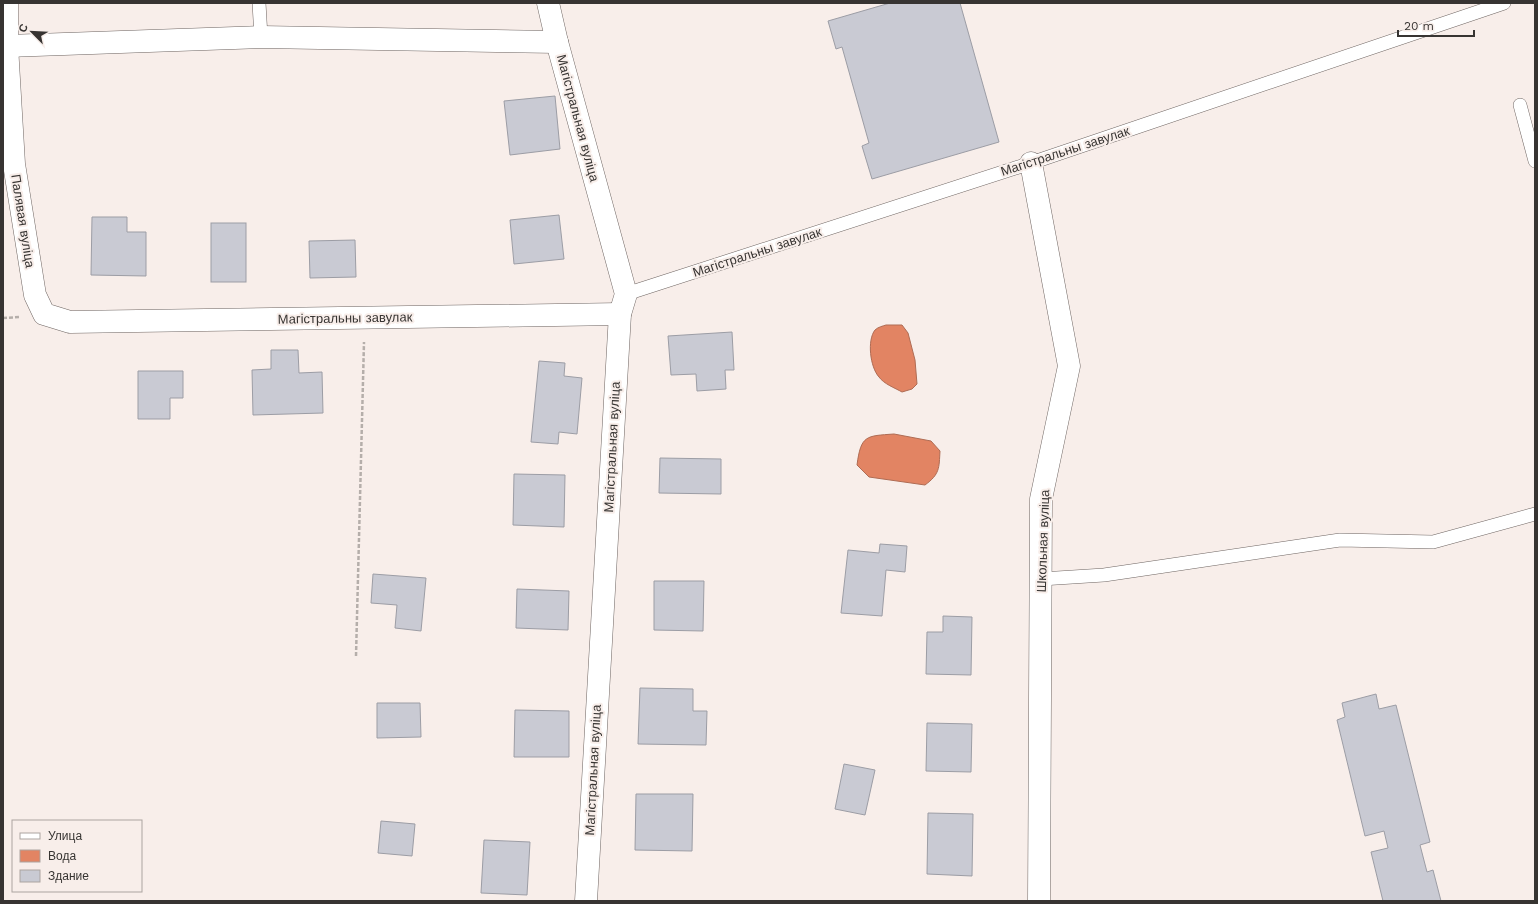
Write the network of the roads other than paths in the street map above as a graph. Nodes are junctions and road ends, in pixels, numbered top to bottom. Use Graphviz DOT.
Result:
graph roads {
  1 [pos="7,3"];
  2 [pos="259,3"];
  3 [pos="548,3"];
  4 [pos="1504,3"];
  5 [pos="261,37"];
  6 [pos="557,42"];
  7 [pos="7,46"];
  8 [pos="1520,105"];
  9 [pos="1535,161"];
  10 [pos="1031,163"];
  11 [pos="623,304"];
  12 [pos="70,322"];
  13 [pos="1535,514"];
  14 [pos="1041,579"];
  15 [pos="586,901"];
  16 [pos="1039,901"];
  1 -- 7 [label="street, Палявая вуліца"];
  2 -- 5 [label="lane"];
  3 -- 6 [label="street, Магістральная вуліца"];
  4 -- 10 [label="lane, Магістральны завулак"];
  5 -- 6 [label="street"];
  5 -- 7 [label="street"];
  6 -- 11 [label="street, Магістральная вуліца"];
  7 -- 12 [label="street, Палявая вуліца"];
  8 -- 9 [label="lane"];
  10 -- 11 [label="lane, Магістральны завулак"];
  10 -- 14 [label="street, Школьная вуліца"];
  11 -- 12 [label="street, Магістральны завулак"];
  11 -- 15 [label="street, Магістральная вуліца"];
  13 -- 14 [label="lane"];
  14 -- 16 [label="street, Школьная вуліца"];
}
